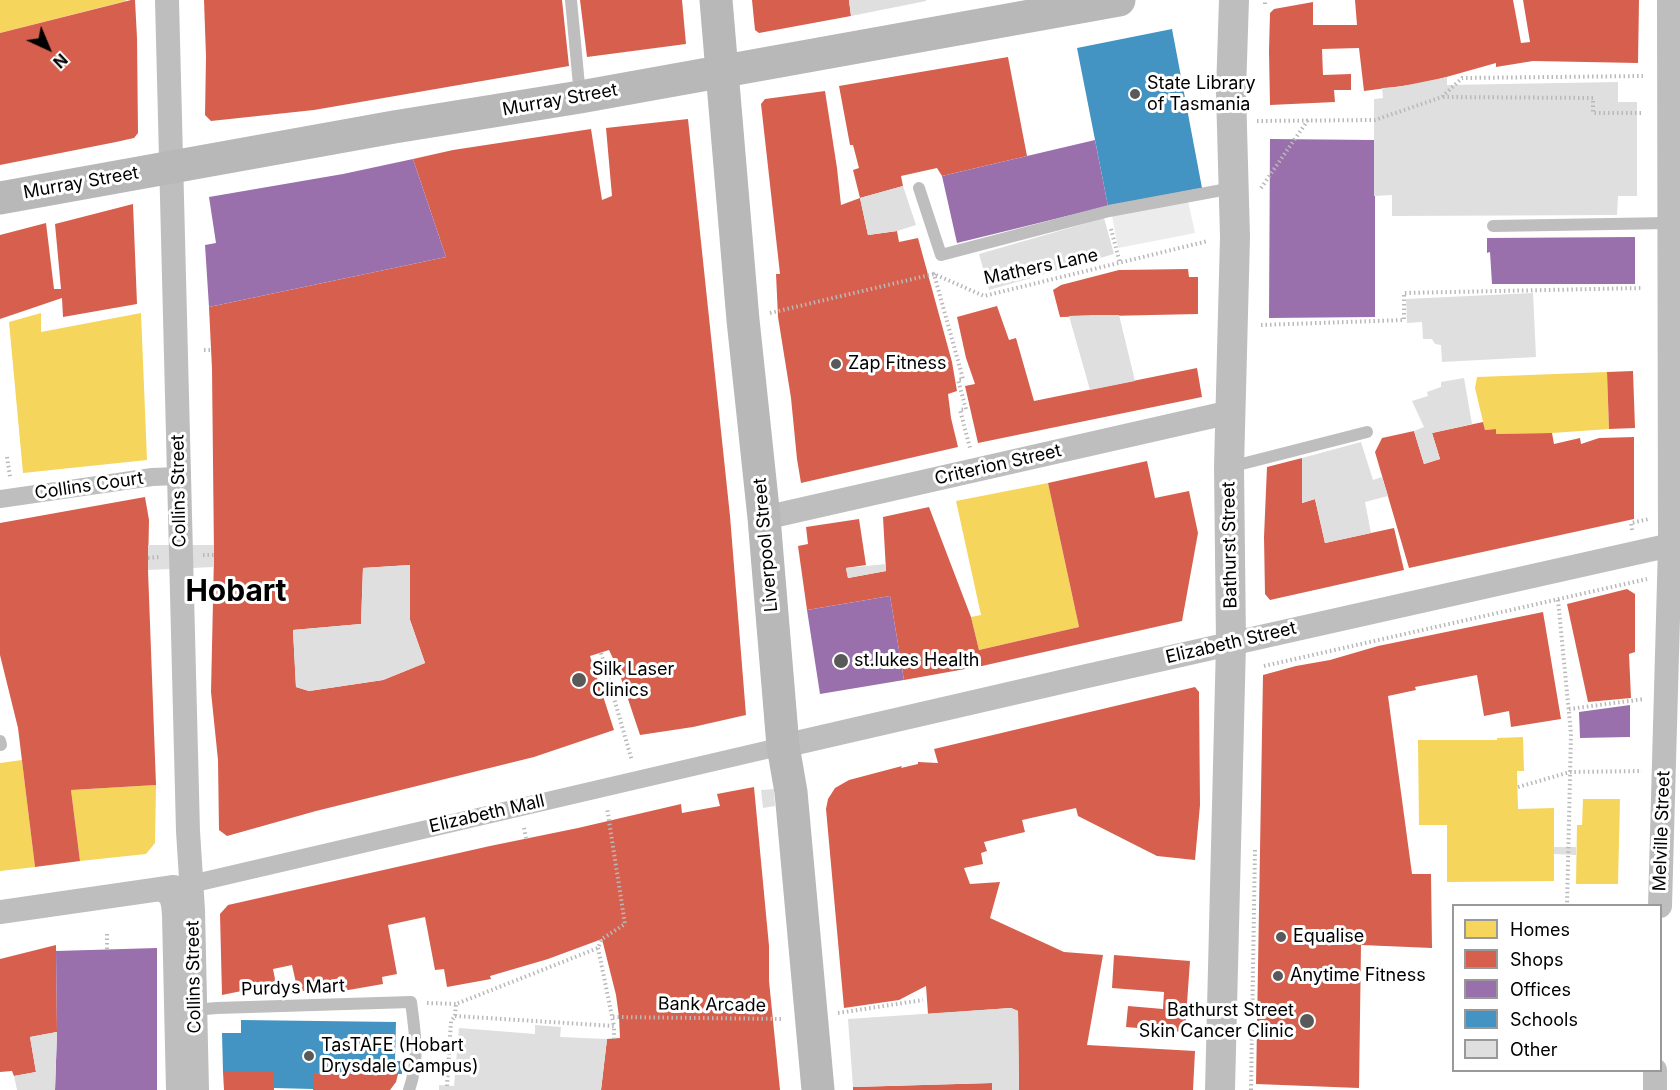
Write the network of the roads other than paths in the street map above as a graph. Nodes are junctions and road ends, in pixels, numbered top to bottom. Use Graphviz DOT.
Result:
graph roads {
  1 [pos="167,0"];
  2 [pos="571,0"];
  3 [pos="716,0"];
  4 [pos="1119,0"];
  5 [pos="1234,0"];
  6 [pos="1669,0"];
  7 [pos="722,71"];
  8 [pos="580,97"];
  9 [pos="172,168"];
  10 [pos="919,188"];
  11 [pos="1248,188"];
  12 [pos="0,198"];
  13 [pos="1669,223"];
  14 [pos="1493,226"];
  15 [pos="1231,412"];
  16 [pos="1367,432"];
  17 [pos="1229,467"];
  18 [pos="178,476"];
  19 [pos="0,499"];
  20 [pos="764,518"];
  21 [pos="1675,544"];
  22 [pos="1231,643"];
  23 [pos="783,746"];
  24 [pos="191,884"];
  25 [pos="159,889"];
  26 [pos="1660,904"];
  27 [pos="0,912"];
  28 [pos="186,1011"];
  29 [pos="1655,1072"];
  30 [pos="178,1090"];
  31 [pos="197,1090"];
  32 [pos="409,1090"];
  33 [pos="818,1090"];
  34 [pos="1220,1090"];
  35 [pos="1655,1090"];
  1 -- 9 [label="street, Collins Street"];
  2 -- 8 [label="lane"];
  3 -- 7 [label="main road, Liverpool Street"];
  4 -- 7 [label="main road, Murray Street"];
  5 -- 11 [label="street, Bathurst Street"];
  6 -- 13 [label="street, Melville Street"];
  7 -- 8 [label="main road, Murray Street"];
  7 -- 20 [label="main road, Liverpool Street"];
  8 -- 9 [label="main road, Murray Street"];
  9 -- 12 [label="main road, Murray Street"];
  9 -- 18 [label="street, Collins Street"];
  10 -- 11 [label="lane"];
  11 -- 15 [label="street, Bathurst Street"];
  13 -- 14 [label="lane"];
  13 -- 21 [label="street, Melville Street"];
  15 -- 17 [label="street, Bathurst Street"];
  15 -- 20 [label="street, Criterion Street"];
  16 -- 17 [label="lane"];
  17 -- 22 [label="street, Bathurst Street"];
  18 -- 19 [label="street, Collins Court"];
  18 -- 24 [label="street, Collins Street"];
  20 -- 23 [label="main road, Liverpool Street"];
  21 -- 22 [label="street, Elizabeth Street"];
  21 -- 26 [label="street, Melville Street"];
  22 -- 23 [label="street, Elizabeth Street"];
  22 -- 34 [label="street, Bathurst Street"];
  23 -- 24 [label="street, Elizabeth Mall"];
  23 -- 33 [label="main road, Liverpool Street"];
  24 -- 25 [label="street"];
  24 -- 28 [label="street, Collins Street"];
  25 -- 27 [label="street"];
  25 -- 28 [label="street"];
  28 -- 30 [label="street"];
  28 -- 31 [label="street, Collins Street"];
  28 -- 32 [label="lane, Purdys Mart"];
  29 -- 35 [label="street"];
}
